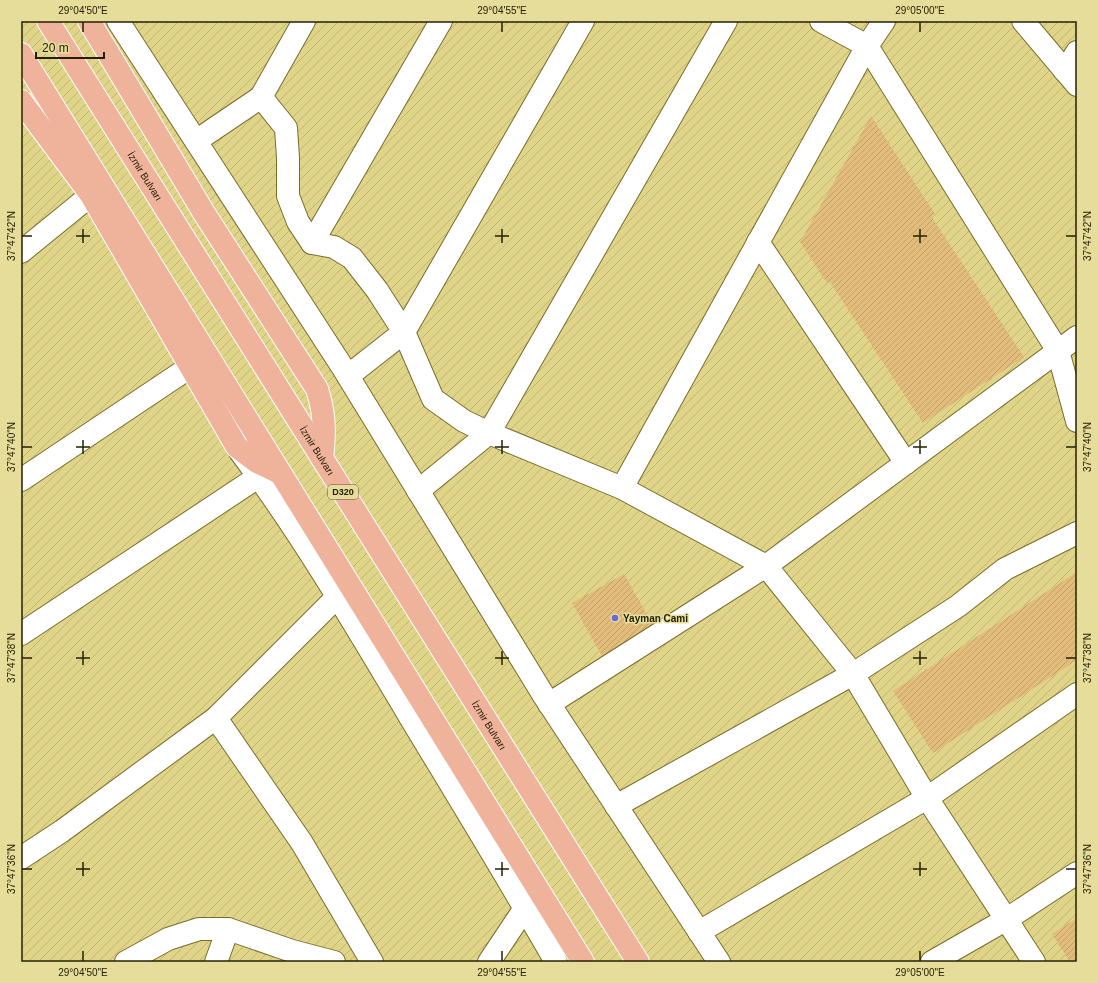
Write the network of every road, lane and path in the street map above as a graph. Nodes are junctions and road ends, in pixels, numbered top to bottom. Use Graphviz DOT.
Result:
graph roads {
  1 [pos="48,21"];
  2 [pos="88,21"];
  3 [pos="118,21"];
  4 [pos="304,21"];
  5 [pos="441,21"];
  6 [pos="582,21"];
  7 [pos="726,21"];
  8 [pos="822,21"];
  9 [pos="884,21"];
  10 [pos="1023,21"];
  11 [pos="867,46"];
  12 [pos="1077,52"];
  13 [pos="21,54"];
  14 [pos="1071,78"];
  15 [pos="261,97"];
  16 [pos="21,101"];
  17 [pos="196,141"];
  18 [pos="91,195"];
  19 [pos="758,242"];
  20 [pos="312,243"];
  21 [pos="21,252"];
  22 [pos="404,332"];
  23 [pos="1077,337"];
  24 [pos="1058,351"];
  25 [pos="190,367"];
  26 [pos="348,376"];
  27 [pos="1077,421"];
  28 [pos="489,433"];
  29 [pos="237,448"];
  30 [pos="322,458"];
  31 [pos="906,463"];
  32 [pos="280,473"];
  33 [pos="258,477"];
  34 [pos="21,480"];
  35 [pos="622,488"];
  36 [pos="418,491"];
  37 [pos="1077,533"];
  38 [pos="766,566"];
  39 [pos="338,596"];
  40 [pos="21,634"];
  41 [pos="853,674"];
  42 [pos="1077,694"];
  43 [pos="549,704"];
  44 [pos="216,718"];
  45 [pos="927,798"];
  46 [pos="616,806"];
  47 [pos="21,858"];
  48 [pos="1077,873"];
  49 [pos="525,908"];
  50 [pos="1007,919"];
  51 [pos="228,929"];
  52 [pos="699,932"];
  53 [pos="126,962"];
  54 [pos="216,962"];
  55 [pos="334,962"];
  56 [pos="372,962"];
  57 [pos="489,962"];
  58 [pos="556,962"];
  59 [pos="583,962"];
  60 [pos="638,962"];
  61 [pos="719,962"];
  62 [pos="932,962"];
  63 [pos="1034,962"];
  1 -- 30 [label="main road, İzmir Bulvarı / D320"];
  2 -- 30 [label="main road"];
  3 -- 17 [label="street"];
  4 -- 15 [label="street"];
  5 -- 20 [label="street"];
  6 -- 22 [label="street"];
  7 -- 28 [label="street"];
  8 -- 11 [label="street"];
  9 -- 11 [label="street"];
  10 -- 14 [label="street"];
  11 -- 19 [label="street"];
  11 -- 24 [label="street"];
  12 -- 14 [label="street"];
  13 -- 32 [label="main road"];
  15 -- 17 [label="street"];
  15 -- 20 [label="street"];
  16 -- 18 [label="main road"];
  17 -- 26 [label="street"];
  18 -- 21 [label="street"];
  18 -- 25 [label="main road"];
  19 -- 31 [label="street"];
  19 -- 35 [label="street"];
  20 -- 22 [label="street"];
  22 -- 26 [label="street"];
  22 -- 28 [label="street"];
  23 -- 24 [label="street"];
  24 -- 27 [label="street"];
  24 -- 31 [label="street"];
  25 -- 29 [label="main road"];
  25 -- 34 [label="street"];
  26 -- 36 [label="street"];
  28 -- 35 [label="street"];
  28 -- 36 [label="street"];
  29 -- 32 [label="main road"];
  29 -- 33 [label="street"];
  30 -- 60 [label="main road, İzmir Bulvarı / D320"];
  31 -- 38 [label="street"];
  32 -- 59 [label="main road"];
  33 -- 39 [label="street"];
  33 -- 40 [label="street"];
  35 -- 38 [label="street"];
  36 -- 43 [label="street"];
  37 -- 41 [label="street"];
  38 -- 41 [label="street"];
  38 -- 43 [label="street"];
  39 -- 44 [label="street"];
  39 -- 49 [label="street"];
  41 -- 45 [label="street"];
  41 -- 46 [label="street"];
  42 -- 45 [label="street"];
  43 -- 46 [label="street"];
  44 -- 47 [label="street"];
  44 -- 56 [label="street"];
  45 -- 50 [label="street"];
  45 -- 52 [label="street"];
  46 -- 52 [label="street"];
  48 -- 50 [label="street"];
  49 -- 57 [label="street"];
  49 -- 58 [label="street"];
  50 -- 62 [label="street"];
  50 -- 63 [label="street"];
  51 -- 53 [label="street"];
  51 -- 54 [label="street"];
  51 -- 55 [label="street"];
  52 -- 61 [label="street"];
}
